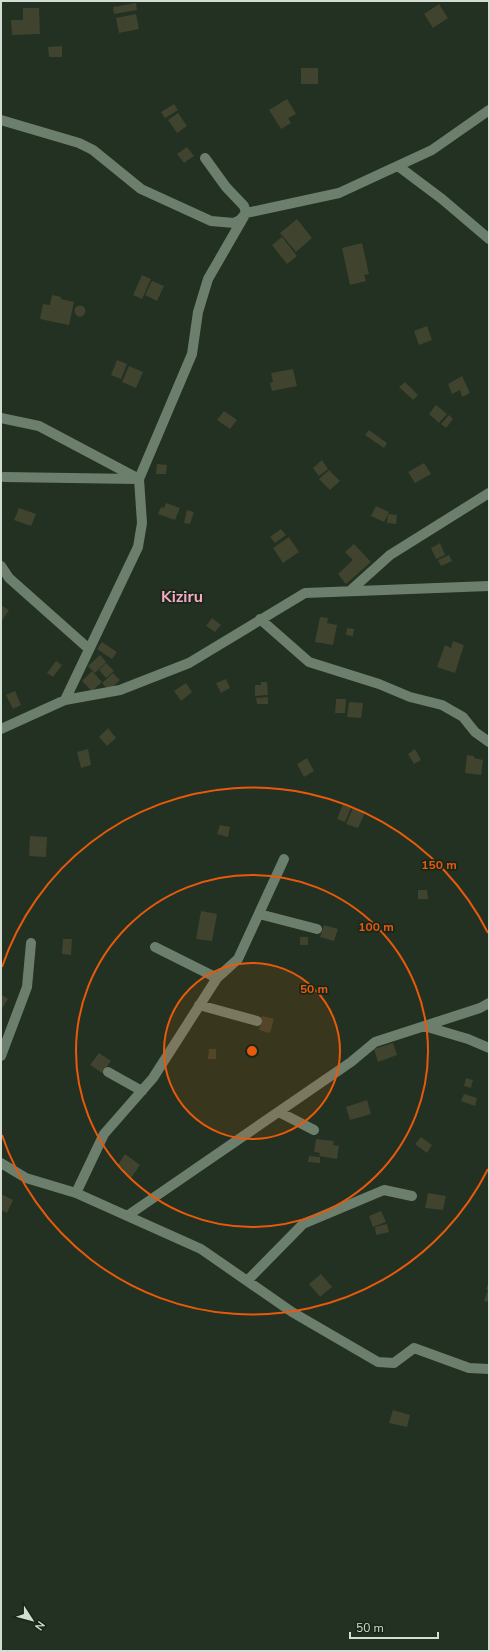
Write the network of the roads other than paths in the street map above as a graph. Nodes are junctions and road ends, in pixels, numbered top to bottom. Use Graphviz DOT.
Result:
graph roads {
  1 [pos="489,110"];
  2 [pos="1,120"];
  3 [pos="205,158"];
  4 [pos="398,166"];
  5 [pos="246,213"];
  6 [pos="489,239"];
  7 [pos="1,418"];
  8 [pos="4,477"];
  9 [pos="139,479"];
  10 [pos="489,493"];
  11 [pos="1,566"];
  12 [pos="489,586"];
  13 [pos="351,590"];
  14 [pos="260,620"];
  15 [pos="89,649"];
  16 [pos="65,700"];
  17 [pos="1,729"];
  18 [pos="489,742"];
  19 [pos="284,859"];
  20 [pos="259,914"];
  21 [pos="317,929"];
  22 [pos="31,943"];
  23 [pos="155,947"];
  24 [pos="217,978"];
  25 [pos="489,1003"];
  26 [pos="199,1005"];
  27 [pos="256,1021"];
  28 [pos="424,1026"];
  29 [pos="489,1048"];
  30 [pos="1,1056"];
  31 [pos="108,1072"];
  32 [pos="142,1091"];
  33 [pos="279,1112"];
  34 [pos="314,1130"];
  35 [pos="1,1163"];
  36 [pos="76,1193"];
  37 [pos="412,1196"];
  38 [pos="127,1216"];
  39 [pos="247,1281"];
  40 [pos="489,1369"];
  1 -- 4 [label="street"];
  2 -- 5 [label="street"];
  3 -- 5 [label="street"];
  4 -- 5 [label="street"];
  4 -- 6 [label="street"];
  5 -- 9 [label="street"];
  7 -- 9 [label="street"];
  8 -- 9 [label="street"];
  9 -- 15 [label="street"];
  10 -- 13 [label="street"];
  11 -- 15 [label="street"];
  12 -- 13 [label="street"];
  13 -- 14 [label="street"];
  14 -- 16 [label="street"];
  14 -- 18 [label="street"];
  15 -- 16 [label="street"];
  16 -- 17 [label="street"];
  19 -- 20 [label="street"];
  20 -- 21 [label="street"];
  20 -- 24 [label="street"];
  22 -- 30 [label="street"];
  23 -- 24 [label="street"];
  24 -- 26 [label="street"];
  25 -- 28 [label="street"];
  26 -- 27 [label="street"];
  26 -- 32 [label="street"];
  28 -- 29 [label="street"];
  28 -- 33 [label="street"];
  31 -- 32 [label="street"];
  32 -- 36 [label="street"];
  33 -- 34 [label="street"];
  33 -- 38 [label="street"];
  35 -- 36 [label="street"];
  36 -- 38 [label="street"];
  37 -- 39 [label="street"];
  38 -- 39 [label="street"];
  39 -- 40 [label="street"];
}
